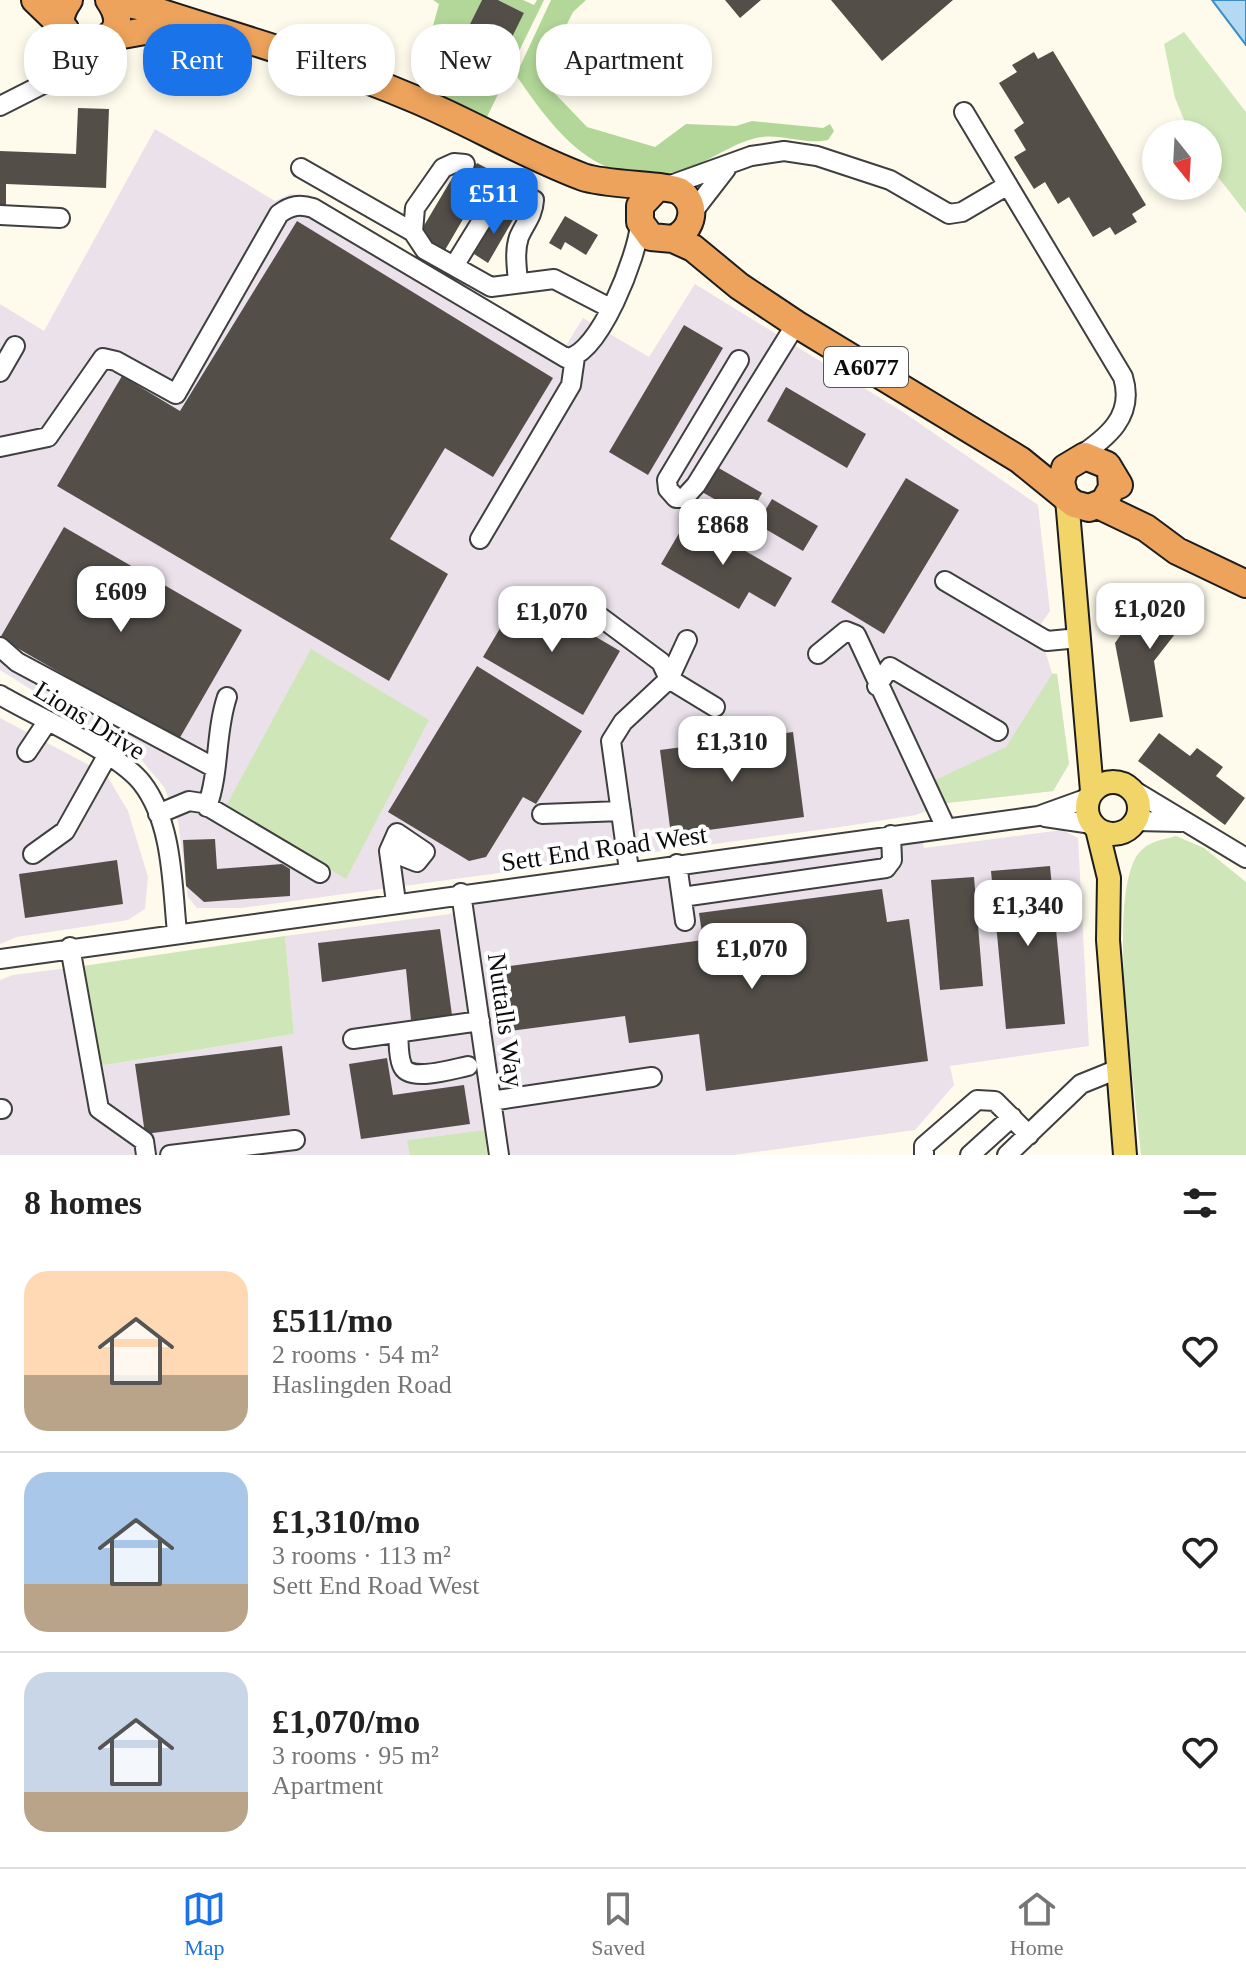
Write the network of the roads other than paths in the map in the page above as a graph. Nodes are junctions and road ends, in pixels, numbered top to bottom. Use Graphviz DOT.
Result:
graph roads {
  1 [pos="35,0"];
  2 [pos="69,0"];
  3 [pos="110,0"];
  4 [pos="191,23"];
  5 [pos="59,24"];
  6 [pos="64,24"];
  7 [pos="113,24"];
  8 [pos="127,35"];
  9 [pos="24,95"];
  10 [pos="0,106"];
  11 [pos="964,112"];
  12 [pos="465,164"];
  13 [pos="727,167"];
  14 [pos="301,168"];
  15 [pos="587,179"];
  16 [pos="1008,185"];
  17 [pos="661,188"];
  18 [pos="692,213"];
  19 [pos="0,215"];
  20 [pos="60,218"];
  21 [pos="640,223"];
  22 [pos="413,232"];
  23 [pos="671,240"];
  24 [pos="633,263"];
  25 [pos="454,266"];
  26 [pos="716,266"];
  27 [pos="518,283"];
  28 [pos="610,308"];
  29 [pos="796,324"];
  30 [pos="15,346"];
  31 [pos="575,357"];
  32 [pos="739,360"];
  33 [pos="0,372"];
  34 [pos="1114,429"];
  35 [pos="0,447"];
  36 [pos="1020,460"];
  37 [pos="1074,460"];
  38 [pos="1110,471"];
  39 [pos="1066,498"];
  40 [pos="1098,506"];
  41 [pos="1146,528"];
  42 [pos="480,539"];
  43 [pos="1074,555"];
  44 [pos="945,581"];
  45 [pos="1246,584"];
  46 [pos="595,613"];
  47 [pos="1079,638"];
  48 [pos="687,640"];
  49 [pos="0,647"];
  50 [pos="818,654"];
  51 [pos="669,679"];
  52 [pos="877,686"];
  53 [pos="0,695"];
  54 [pos="227,697"];
  55 [pos="715,707"];
  56 [pos="47,722"];
  57 [pos="1089,730"];
  58 [pos="998,731"];
  59 [pos="27,752"];
  60 [pos="107,756"];
  61 [pos="215,768"];
  62 [pos="1131,788"];
  63 [pos="1090,795"];
  64 [pos="207,807"];
  65 [pos="621,811"];
  66 [pos="158,814"];
  67 [pos="542,814"];
  68 [pos="1038,816"];
  69 [pos="1192,823"];
  70 [pos="1133,824"];
  71 [pos="1094,827"];
  72 [pos="946,828"];
  73 [pos="891,835"];
  74 [pos="389,851"];
  75 [pos="1244,852"];
  76 [pos="33,854"];
  77 [pos="677,864"];
  78 [pos="629,870"];
  79 [pos="320,873"];
  80 [pos="1109,878"];
  81 [pos="461,893"];
  82 [pos="682,897"];
  83 [pos="396,902"];
  84 [pos="685,921"];
  85 [pos="177,932"];
  86 [pos="70,947"];
  87 [pos="0,959"];
  88 [pos="480,1021"];
  89 [pos="398,1033"];
  90 [pos="353,1039"];
  91 [pos="468,1066"];
  92 [pos="1118,1069"];
  93 [pos="652,1077"];
  94 [pos="491,1101"];
  95 [pos="1012,1117"];
  96 [pos="1029,1135"];
  97 [pos="295,1140"];
  98 [pos="146,1155"];
  99 [pos="170,1155"];
  100 [pos="499,1155"];
  101 [pos="924,1155"];
  102 [pos="970,1155"];
  103 [pos="1007,1155"];
  104 [pos="1125,1155"];
  1 -- 5 [label="highway, A6077"];
  2 -- 6 [label="highway"];
  3 -- 4 [label="highway, A6077"];
  3 -- 7 [label="highway, A6077"];
  4 -- 8 [label="highway, A6077"];
  4 -- 15 [label="highway, A6077"];
  9 -- 10 [label="street"];
  11 -- 16 [label="street"];
  12 -- 22 [label="street"];
  13 -- 16 [label="street"];
  13 -- 17 [label="street"];
  13 -- 18 [label="street"];
  14 -- 22 [label="street"];
  15 -- 17 [label="highway, A6077"];
  15 -- 21 [label="highway, A6077"];
  16 -- 34 [label="street"];
  17 -- 18 [label="highway, A6077"];
  17 -- 21 [label="highway"];
  18 -- 23 [label="highway"];
  18 -- 26 [label="highway, A6077"];
  19 -- 20 [label="street"];
  21 -- 23 [label="highway, A6077"];
  21 -- 24 [label="street"];
  22 -- 25 [label="street"];
  23 -- 24 [label="street"];
  23 -- 26 [label="highway, A6077"];
  24 -- 28 [label="street"];
  25 -- 27 [label="street"];
  25 -- 27 [label="street"];
  26 -- 29 [label="highway, A6077"];
  27 -- 28 [label="street"];
  28 -- 31 [label="street"];
  29 -- 32 [label="street"];
  29 -- 36 [label="highway, A6077"];
  30 -- 33 [label="street"];
  31 -- 35 [label="street"];
  31 -- 42 [label="street"];
  34 -- 37 [label="street"];
  34 -- 38 [label="street"];
  36 -- 37 [label="highway, A6077"];
  36 -- 39 [label="highway, A6077"];
  37 -- 38 [label="highway, A6077"];
  37 -- 39 [label="highway"];
  38 -- 40 [label="highway"];
  38 -- 41 [label="highway, A6077"];
  39 -- 40 [label="highway, A6077"];
  39 -- 43 [label="main road"];
  40 -- 41 [label="highway, A6077"];
  40 -- 43 [label="main road"];
  41 -- 45 [label="highway, A6077"];
  43 -- 47 [label="main road"];
  44 -- 47 [label="street"];
  46 -- 51 [label="street"];
  47 -- 57 [label="main road"];
  48 -- 51 [label="street"];
  49 -- 61 [label="street"];
  50 -- 52 [label="street"];
  51 -- 55 [label="street"];
  51 -- 65 [label="street"];
  52 -- 58 [label="street"];
  52 -- 72 [label="street"];
  53 -- 56 [label="street, Lions Drive"];
  54 -- 61 [label="street"];
  56 -- 59 [label="street"];
  56 -- 60 [label="street, Lions Drive"];
  57 -- 62 [label="main road"];
  57 -- 63 [label="main road"];
  60 -- 66 [label="street, Lions Drive"];
  60 -- 76 [label="street"];
  61 -- 64 [label="street"];
  62 -- 63 [label="main road"];
  62 -- 69 [label="street"];
  62 -- 70 [label="main road"];
  63 -- 68 [label="street, Sett End Road West"];
  63 -- 71 [label="main road"];
  64 -- 66 [label="street"];
  64 -- 79 [label="street"];
  65 -- 67 [label="street"];
  65 -- 78 [label="street"];
  66 -- 85 [label="street, Lions Drive"];
  68 -- 71 [label="street, Sett End Road West"];
  68 -- 72 [label="street, Sett End Road West"];
  69 -- 70 [label="street"];
  69 -- 75 [label="street"];
  70 -- 71 [label="main road"];
  70 -- 80 [label="main road"];
  71 -- 80 [label="main road"];
  72 -- 73 [label="street, Sett End Road West"];
  73 -- 77 [label="street, Sett End Road West"];
  73 -- 82 [label="street"];
  74 -- 83 [label="street"];
  77 -- 78 [label="street, Sett End Road West"];
  77 -- 82 [label="street"];
  78 -- 81 [label="street, Sett End Road West"];
  80 -- 92 [label="main road"];
  81 -- 83 [label="street, Sett End Road West"];
  81 -- 88 [label="street, Nuttalls Way"];
  82 -- 84 [label="street"];
  83 -- 85 [label="street, Sett End Road West"];
  85 -- 86 [label="street, Sett End Road West"];
  86 -- 87 [label="street, Sett End Road West"];
  86 -- 98 [label="street"];
  88 -- 89 [label="street"];
  88 -- 94 [label="street, Nuttalls Way"];
  89 -- 90 [label="street"];
  89 -- 91 [label="street"];
  92 -- 96 [label="street"];
  92 -- 104 [label="main road"];
  93 -- 94 [label="street"];
  94 -- 100 [label="street, Nuttalls Way"];
  95 -- 96 [label="street"];
  95 -- 101 [label="street"];
  95 -- 102 [label="street"];
  96 -- 103 [label="street"];
  97 -- 99 [label="street"];
}
